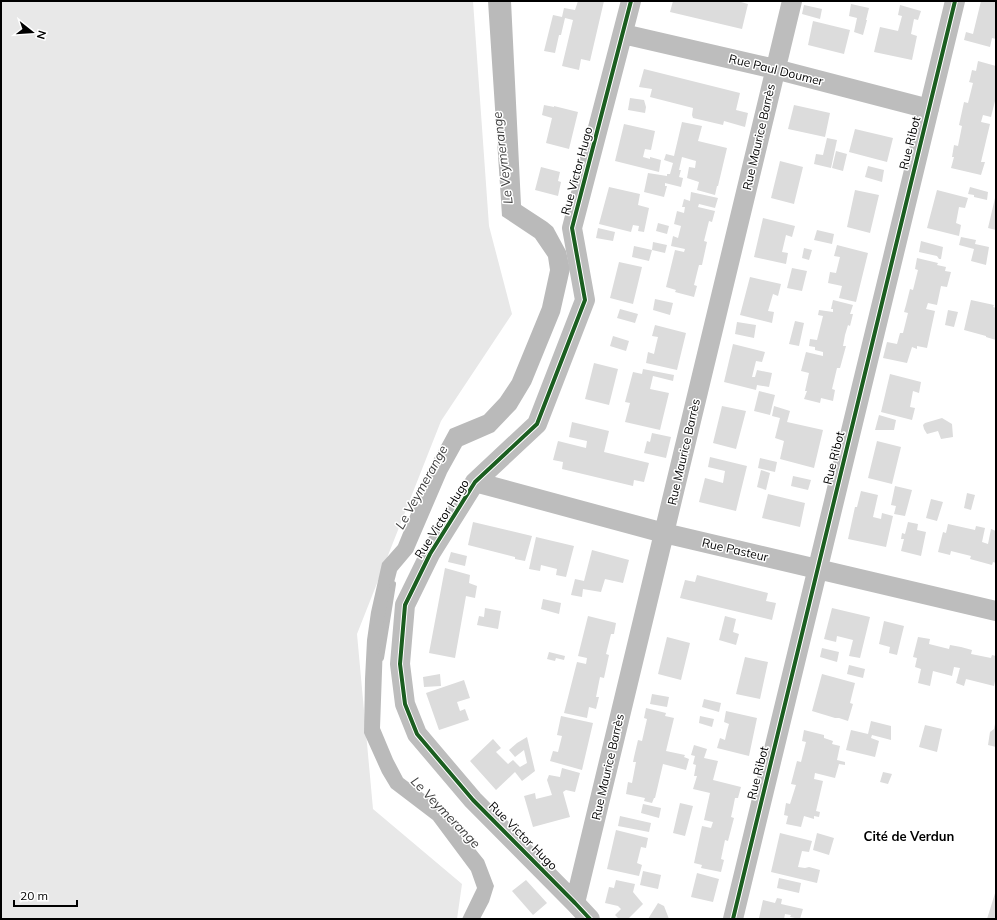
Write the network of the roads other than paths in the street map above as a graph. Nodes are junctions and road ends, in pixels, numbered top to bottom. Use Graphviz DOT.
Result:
graph roads {
  1 [pos="631,1"];
  2 [pos="792,1"];
  3 [pos="955,1"];
  4 [pos="623,34"];
  5 [pos="775,70"];
  6 [pos="929,109"];
  7 [pos="475,482"];
  8 [pos="664,533"];
  9 [pos="818,569"];
  10 [pos="996,611"];
  11 [pos="575,903"];
  12 [pos="590,919"];
  13 [pos="733,919"];
  1 -- 4 [label="street, Rue Victor Hugo"];
  2 -- 5 [label="street, Rue Maurice Barrès"];
  3 -- 6 [label="street, Rue Ribot"];
  4 -- 5 [label="street, Rue Paul Doumer"];
  4 -- 7 [label="street, Rue Victor Hugo"];
  5 -- 6 [label="street, Rue Paul Doumer"];
  5 -- 8 [label="street, Rue Maurice Barrès"];
  6 -- 9 [label="street, Rue Ribot"];
  7 -- 8 [label="street, Rue Pasteur"];
  7 -- 11 [label="street, Rue Victor Hugo"];
  8 -- 9 [label="street, Rue Pasteur"];
  8 -- 11 [label="street, Rue Maurice Barrès"];
  9 -- 10 [label="street, Rue Pasteur"];
  9 -- 13 [label="street, Rue Ribot"];
  11 -- 12 [label="street, Rue Victor Hugo"];
}
